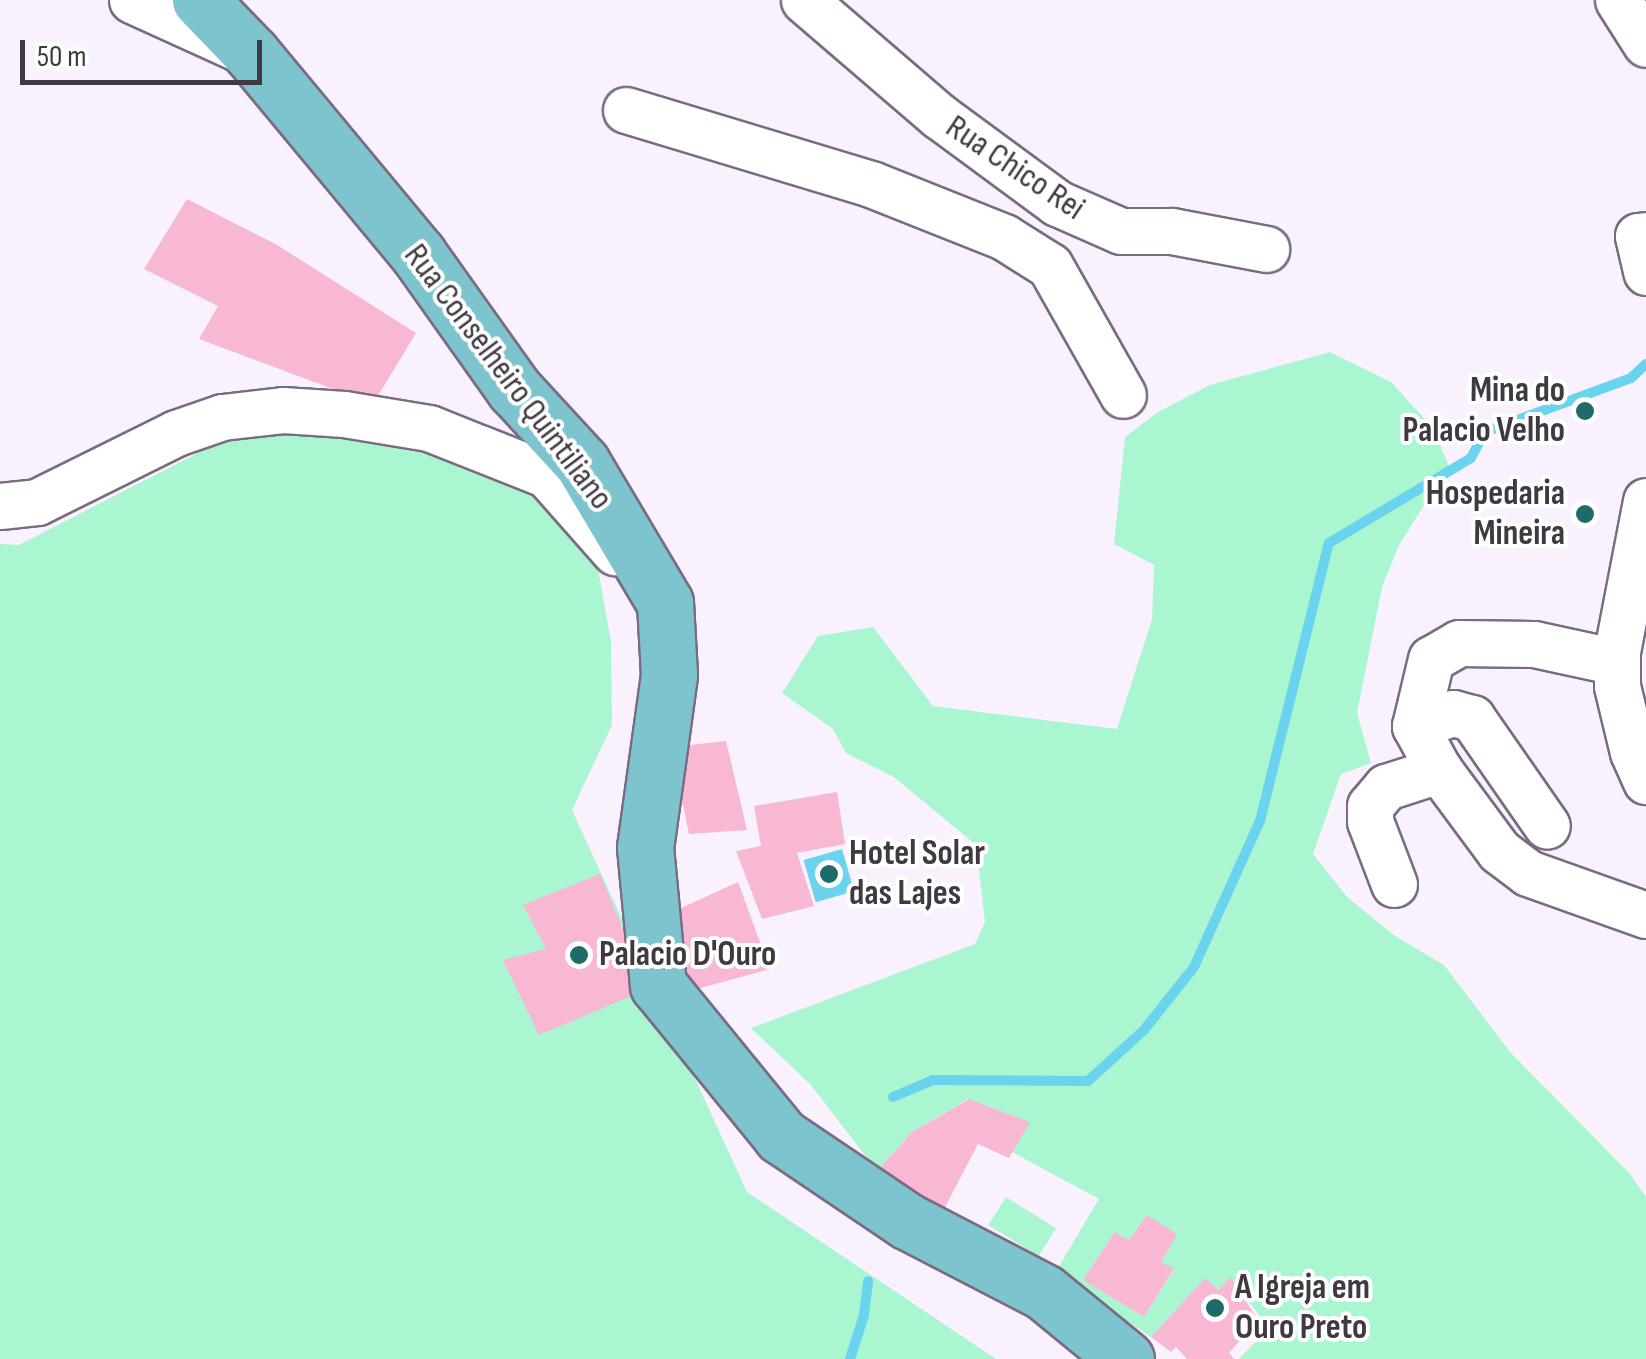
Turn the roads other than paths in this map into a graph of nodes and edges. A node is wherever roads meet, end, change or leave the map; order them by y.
1 (132, 0) edge
2 (200, 0) edge
3 (804, 0) edge
4 (1618, 0) edge
5 (1646, 44) edge
6 (252, 54) junction
7 (626, 110) dead end
8 (1120, 231) junction
9 (1646, 235) edge
10 (1266, 249) dead end
11 (1050, 266) junction
12 (1646, 272) edge
13 (1123, 395) dead end
14 (1646, 501) edge
15 (0, 506) edge
16 (665, 603) junction
17 (1617, 662) junction
18 (1415, 726) junction
19 (1439, 770) junction
20 (1646, 781) edge
21 (1547, 826) dead end
22 (1394, 884) dead end
23 (1646, 915) edge
24 (1126, 1359) edge

1 - 6 street
2 - 6 main road, Rua Conselheiro Quintiliano
3 - 8 street, Rua Chico Rei
4 - 5 street
6 - 16 main road, Rua Conselheiro Quintiliano
7 - 11 street
8 - 10 street, Rua Chico Rei
8 - 11 street
9 - 12 street
11 - 13 street
14 - 17 street
15 - 16 street
16 - 24 main road, Rua Conselheiro Quintiliano
17 - 18 street
17 - 20 street
18 - 19 street
18 - 21 street
19 - 22 street
19 - 23 street

